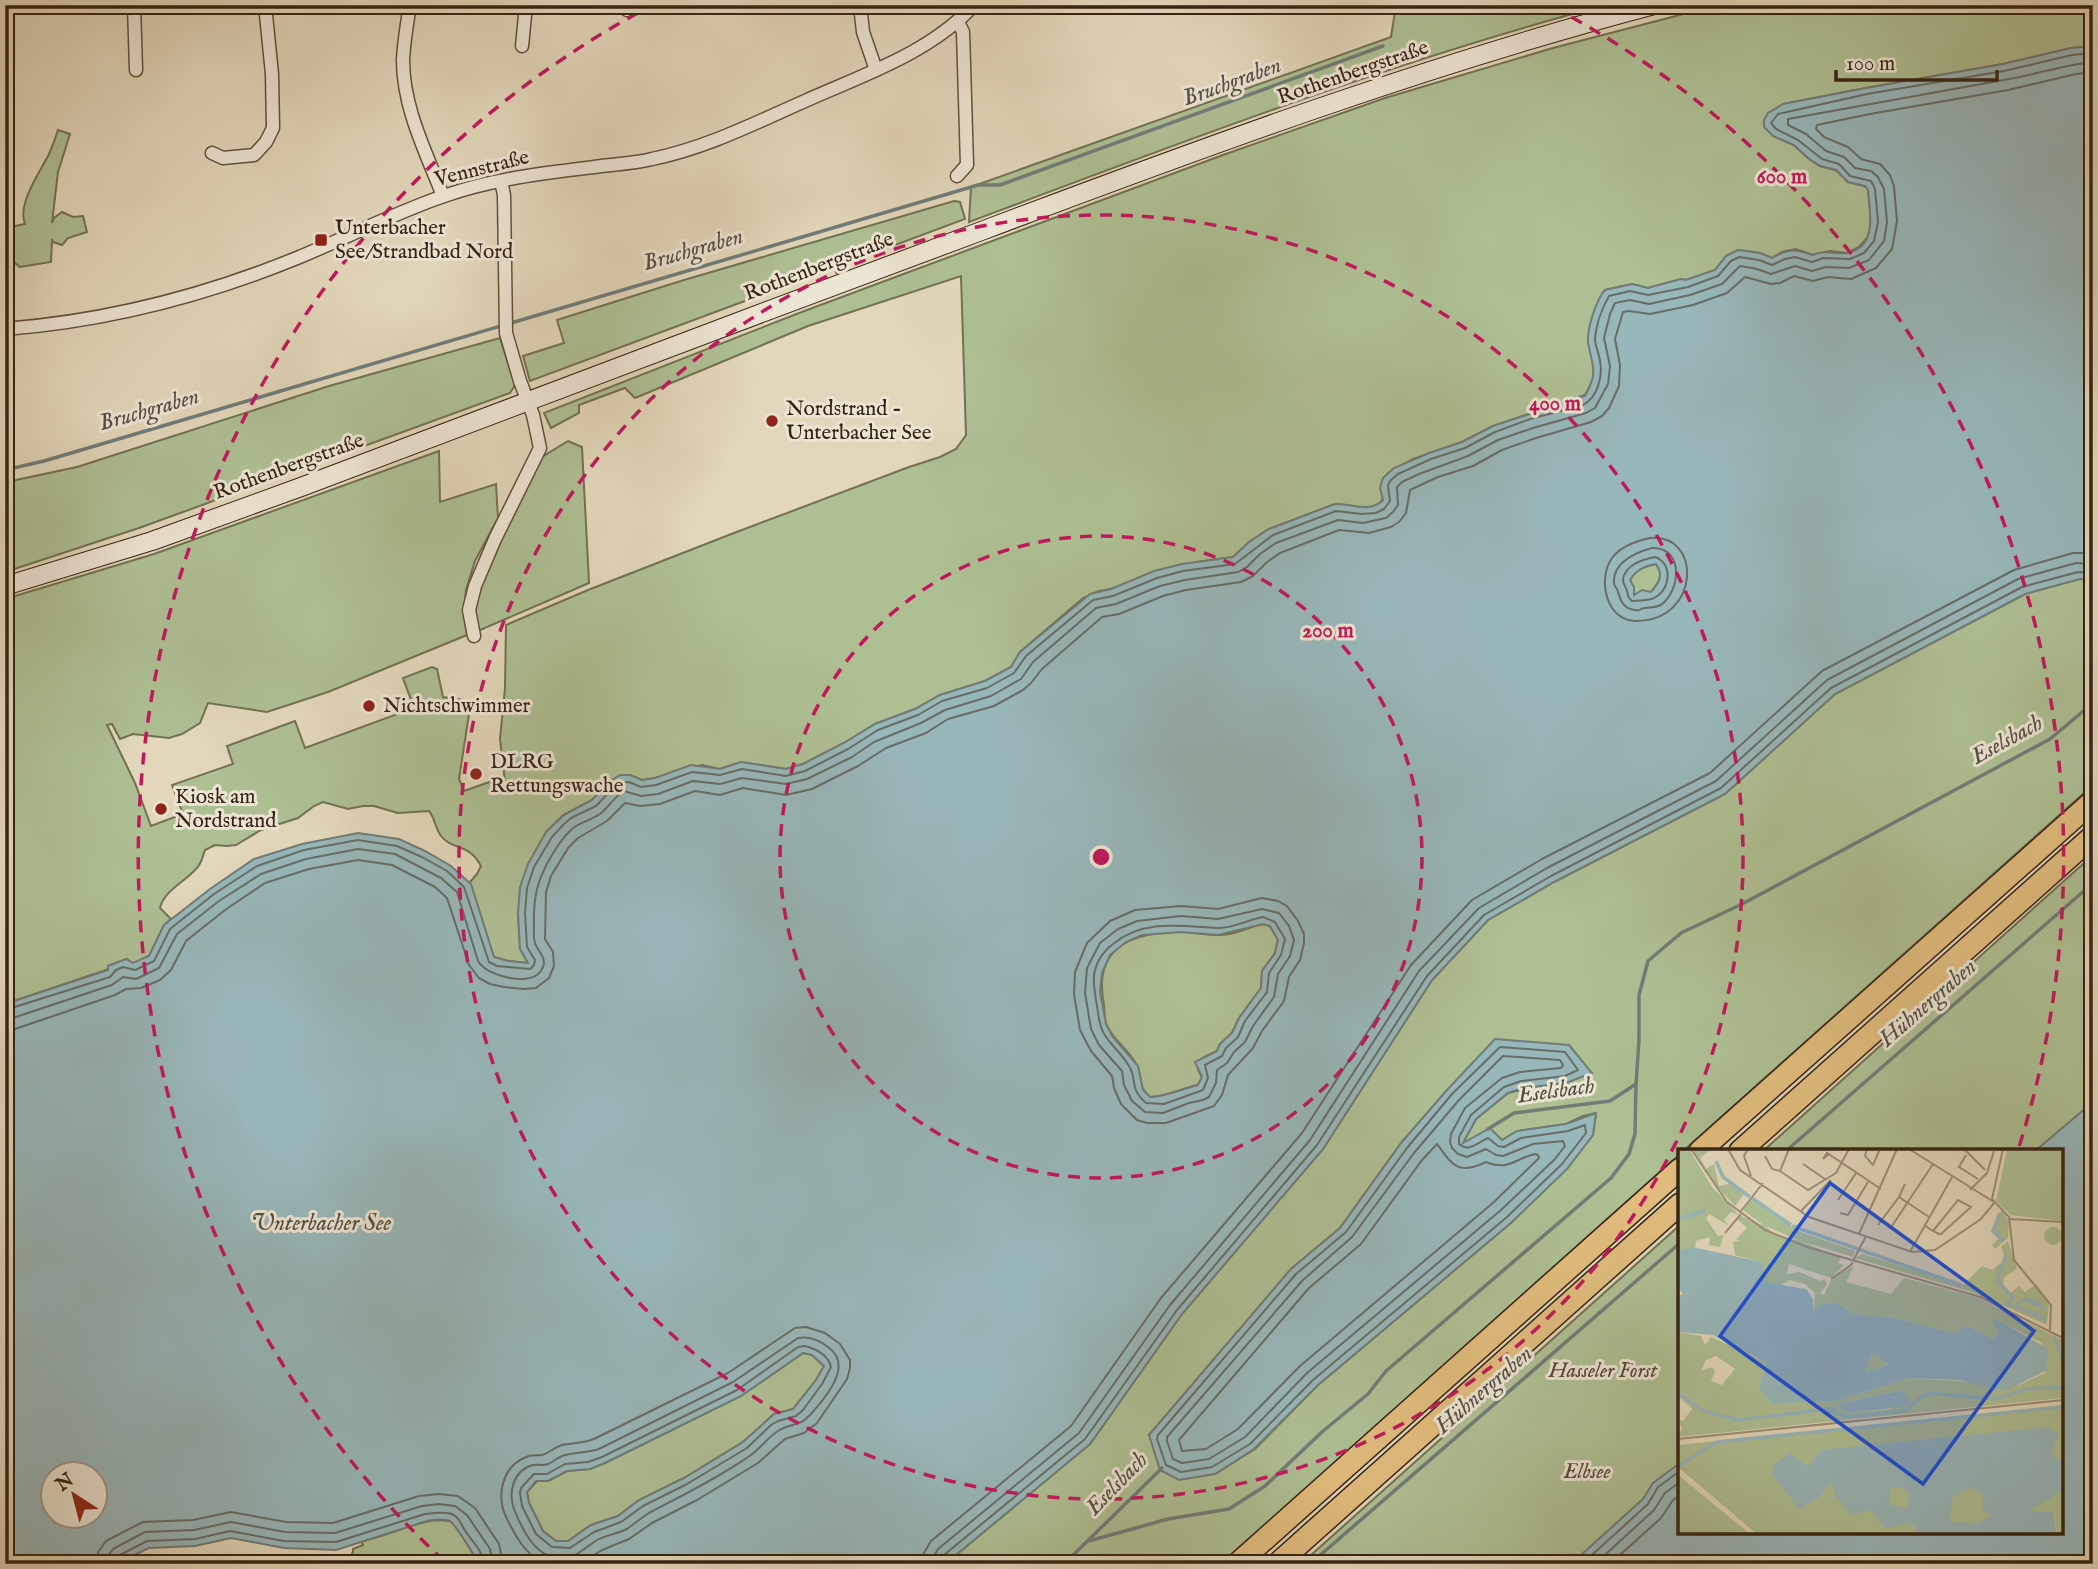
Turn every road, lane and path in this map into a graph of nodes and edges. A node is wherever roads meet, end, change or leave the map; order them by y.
1 (134, 5) edge
2 (265, 5) edge
3 (410, 5) edge
4 (526, 5) edge
5 (860, 5) edge
6 (974, 5) edge
7 (1654, 5) edge
8 (958, 22) junction
9 (522, 46) dead end
10 (876, 69) junction
11 (136, 70) dead end
12 (212, 153) dead end
13 (957, 176) dead end
14 (501, 181) junction
15 (443, 196) junction
16 (5, 329) edge
17 (527, 401) junction
18 (5, 586) edge
19 (474, 635) dead end
20 (2093, 802) edge
21 (2093, 836) edge
22 (1702, 1149) edge
23 (1742, 1149) edge
24 (1678, 1171) edge
25 (1678, 1206) edge
26 (1237, 1564) edge
27 (1277, 1564) edge

1 - 11 street
2 - 12 street
3 - 15 street
4 - 9 street
5 - 10 street
6 - 8 street, Vennstraße
7 - 17 main road, Rothenbergstraße
8 - 10 street, Vennstraße
8 - 13 street
10 - 14 street, Vennstraße
14 - 15 street, Vennstraße
14 - 17 street
15 - 16 street, Vennstraße
17 - 18 main road, Rothenbergstraße
17 - 19 street
20 - 22 highway
21 - 23 highway
24 - 26 highway
25 - 27 highway

